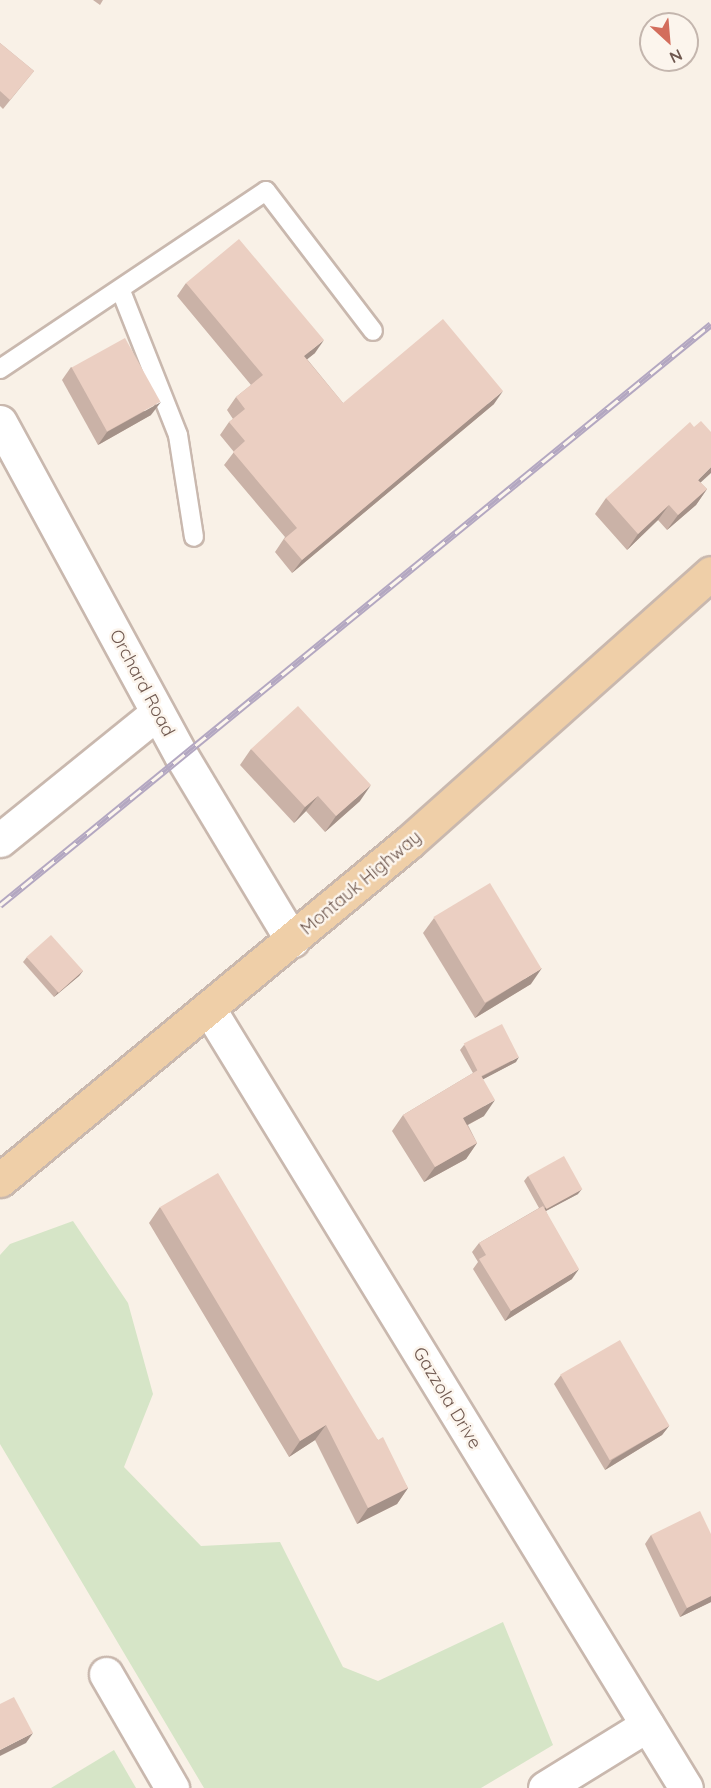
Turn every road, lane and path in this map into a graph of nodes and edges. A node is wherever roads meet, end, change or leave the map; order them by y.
1 (121, 291) junction
2 (373, 331) dead end
3 (0, 369) edge
4 (0, 422) edge
5 (194, 537) dead end
6 (711, 573) edge
7 (158, 712) junction
8 (0, 840) edge
9 (292, 940) junction
10 (209, 1009) junction
11 (0, 1180) edge
12 (106, 1674) dead end
13 (647, 1725) junction
14 (172, 1788) edge
15 (545, 1788) edge
16 (686, 1788) edge

1 - 2 lane
1 - 3 lane
1 - 5 lane
4 - 7 street, Orchard Road
6 - 9 main road, Montauk Highway
7 - 8 street
7 - 9 street, Orchard Road
9 - 10 main road, Montauk Highway
10 - 11 main road, Montauk Highway
10 - 13 street, Gazzola Drive
12 - 14 street
13 - 15 street
13 - 16 street, Gazzola Drive

